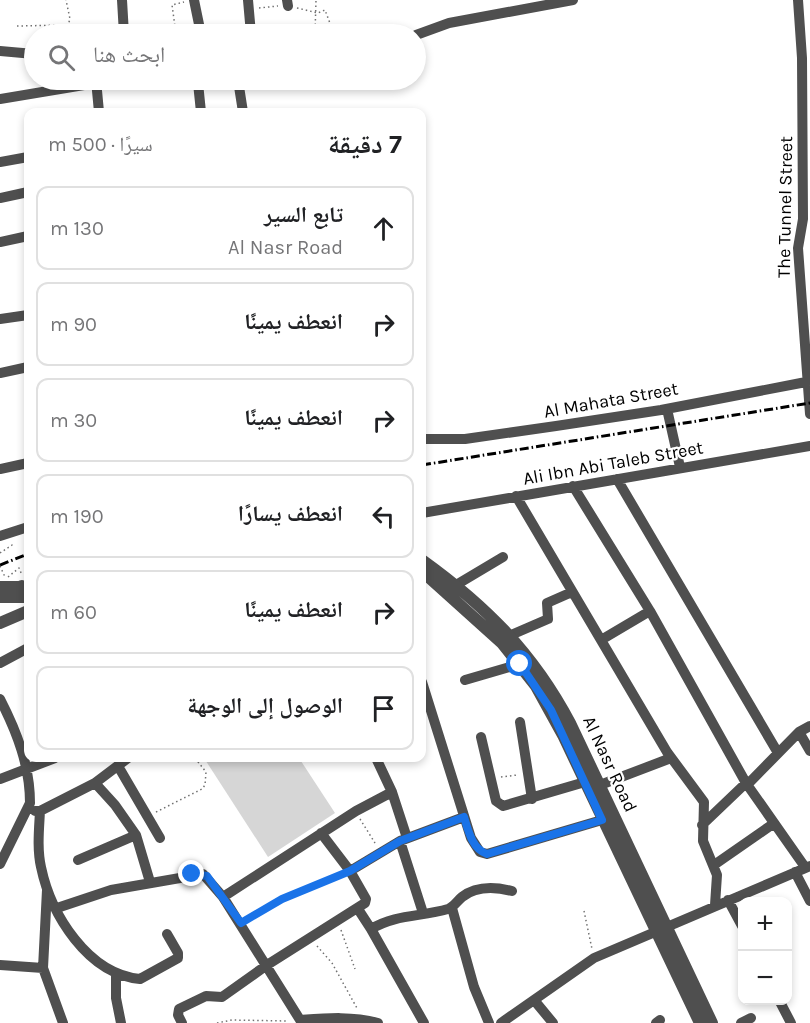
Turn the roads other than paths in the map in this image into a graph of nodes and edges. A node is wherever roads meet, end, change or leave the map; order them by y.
1 (122, 0) edge
2 (194, 0) edge
3 (573, 0) edge
4 (798, 0) edge
5 (248, 4) edge
6 (123, 24) edge
7 (199, 24) edge
8 (251, 24) edge
9 (426, 31) edge
10 (0, 51) edge
11 (24, 53) edge
12 (48, 90) edge
13 (97, 90) edge
14 (203, 90) edge
15 (240, 90) edge
16 (0, 99) edge
17 (99, 108) edge
18 (201, 108) edge
19 (242, 108) edge
20 (24, 158) edge
21 (0, 162) edge
22 (24, 193) edge
23 (0, 198) edge
24 (24, 237) edge
25 (0, 242) edge
26 (24, 316) edge
27 (0, 319) edge
28 (24, 367) edge
29 (0, 373) edge
30 (806, 382) junction
31 (667, 409) junction
32 (810, 414) edge
33 (426, 439) edge
34 (810, 446) edge
35 (24, 464) edge
36 (680, 467) junction
37 (0, 469) edge
38 (617, 478) junction
39 (573, 486) junction
40 (516, 496) junction
41 (426, 512) edge
42 (24, 527) edge
43 (0, 536) edge
44 (503, 557) dead end
45 (426, 563) edge
46 (426, 574) edge
47 (3, 583) edge
48 (24, 585) edge
49 (456, 585) junction
50 (24, 587) edge
51 (572, 592) junction
52 (0, 597) edge
53 (24, 597) edge
54 (650, 611) junction
55 (24, 613) edge
56 (0, 623) edge
57 (511, 635) junction
58 (601, 640) junction
59 (24, 650) edge
60 (0, 663) edge
61 (520, 664) junction
62 (465, 680) dead end
63 (426, 696) edge
64 (0, 699) edge
65 (520, 722) dead end
66 (810, 726) edge
67 (800, 732) junction
68 (481, 737) dead end
69 (810, 751) edge
70 (778, 753) junction
71 (671, 758) junction
72 (24, 759) edge
73 (25, 762) edge
74 (45, 762) edge
75 (123, 762) edge
76 (378, 762) edge
77 (118, 766) junction
78 (27, 769) junction
79 (0, 779) edge
80 (585, 782) junction
81 (95, 783) junction
82 (747, 784) junction
83 (600, 785) junction
84 (392, 792) junction
85 (532, 799) junction
86 (26, 811) junction
87 (40, 811) junction
88 (464, 817) junction
89 (602, 820) junction
90 (773, 824) junction
91 (702, 825) junction
92 (321, 833) junction
93 (136, 835) junction
94 (160, 838) dead end
95 (404, 840) junction
96 (78, 860) dead end
97 (0, 864) edge
98 (714, 865) junction
99 (803, 868) edge
100 (350, 871) junction
101 (150, 882) junction
102 (47, 887) junction
103 (512, 891) dead end
104 (223, 897) junction
105 (728, 900) junction
106 (810, 901) edge
107 (715, 905) junction
108 (57, 908) junction
109 (452, 908) junction
110 (358, 909) junction
111 (423, 913) junction
112 (738, 919) edge
113 (371, 929) junction
114 (661, 929) junction
115 (167, 933) dead end
116 (0, 965) edge
117 (267, 965) junction
118 (43, 968) junction
119 (116, 973) junction
120 (534, 1000) junction
121 (782, 1005) edge
122 (302, 1022) edge
123 (63, 1023) edge
124 (121, 1023) edge
125 (182, 1023) edge
126 (376, 1023) edge
127 (424, 1023) edge
128 (489, 1023) edge
129 (501, 1023) edge
130 (553, 1023) edge
131 (700, 1023) edge
132 (712, 1023) edge
133 (791, 1023) edge

1 - 6 street
2 - 7 street
3 - 9 street
4 - 30 street, The Tunnel Street
5 - 8 street
10 - 11 street
12 - 16 street
13 - 17 street
14 - 18 street
15 - 19 street
20 - 21 street
22 - 23 street
24 - 25 street
26 - 27 street
28 - 29 street
30 - 31 street, Al Mahata Street
30 - 32 street, The Tunnel Street
31 - 33 street, Al Mahata Street
31 - 36 street
34 - 36 street, Ali Ibn Abi Taleb Street
35 - 37 street
36 - 38 street, Ali Ibn Abi Taleb Street
38 - 39 street, Ali Ibn Abi Taleb Street
38 - 70 street
39 - 40 street, Ali Ibn Abi Taleb Street
39 - 54 street
40 - 41 street, Ali Ibn Abi Taleb Street
40 - 51 street
42 - 43 street
44 - 49 street
45 - 49 street, Al Nasr Road
46 - 61 street, Al Nasr Road
47 - 48 street, bridge
49 - 57 street, Al Nasr Road
50 - 52 street
51 - 57 street
51 - 58 street
52 - 53 street
54 - 58 street
54 - 82 street
55 - 56 street
57 - 83 street, Al Nasr Road
58 - 71 street
59 - 60 street
61 - 62 street
61 - 80 street, Al Nasr Road
63 - 88 street
64 - 72 street
65 - 85 street
66 - 67 street
67 - 69 street
67 - 70 street
68 - 85 street
70 - 82 street
71 - 83 street
71 - 91 street
73 - 78 street
74 - 78 street
75 - 77 street
76 - 84 street
77 - 81 street
77 - 94 street
78 - 79 street
78 - 86 street
80 - 85 street
80 - 89 street, Al Nasr Road
81 - 87 street
81 - 93 street
82 - 90 street
82 - 91 street
83 - 114 street, Al Nasr Road
84 - 92 street
84 - 95 street
86 - 87 street
86 - 97 street
87 - 102 street
88 - 89 street
88 - 95 street
89 - 114 street, Al Nasr Road
90 - 98 street
90 - 99 street
91 - 98 street
92 - 100 street
92 - 104 street
93 - 96 street
93 - 101 street
95 - 100 street
95 - 111 street
98 - 107 street
99 - 105 street
99 - 106 street
100 - 110 street
101 - 104 street
101 - 108 street
102 - 108 street
102 - 118 street
103 - 109 street
104 - 117 street
105 - 107 street
105 - 112 street
107 - 114 street
108 - 119 street
109 - 111 street
109 - 128 street
110 - 113 street
110 - 117 street
111 - 113 street
113 - 127 street
114 - 120 street
114 - 131 street, Al Nasr Road
114 - 132 street, Al Nasr Road
115 - 119 street
116 - 118 street
117 - 122 street
117 - 125 street
118 - 123 street
119 - 124 street
120 - 129 street
120 - 130 street
121 - 133 street
122 - 126 street

